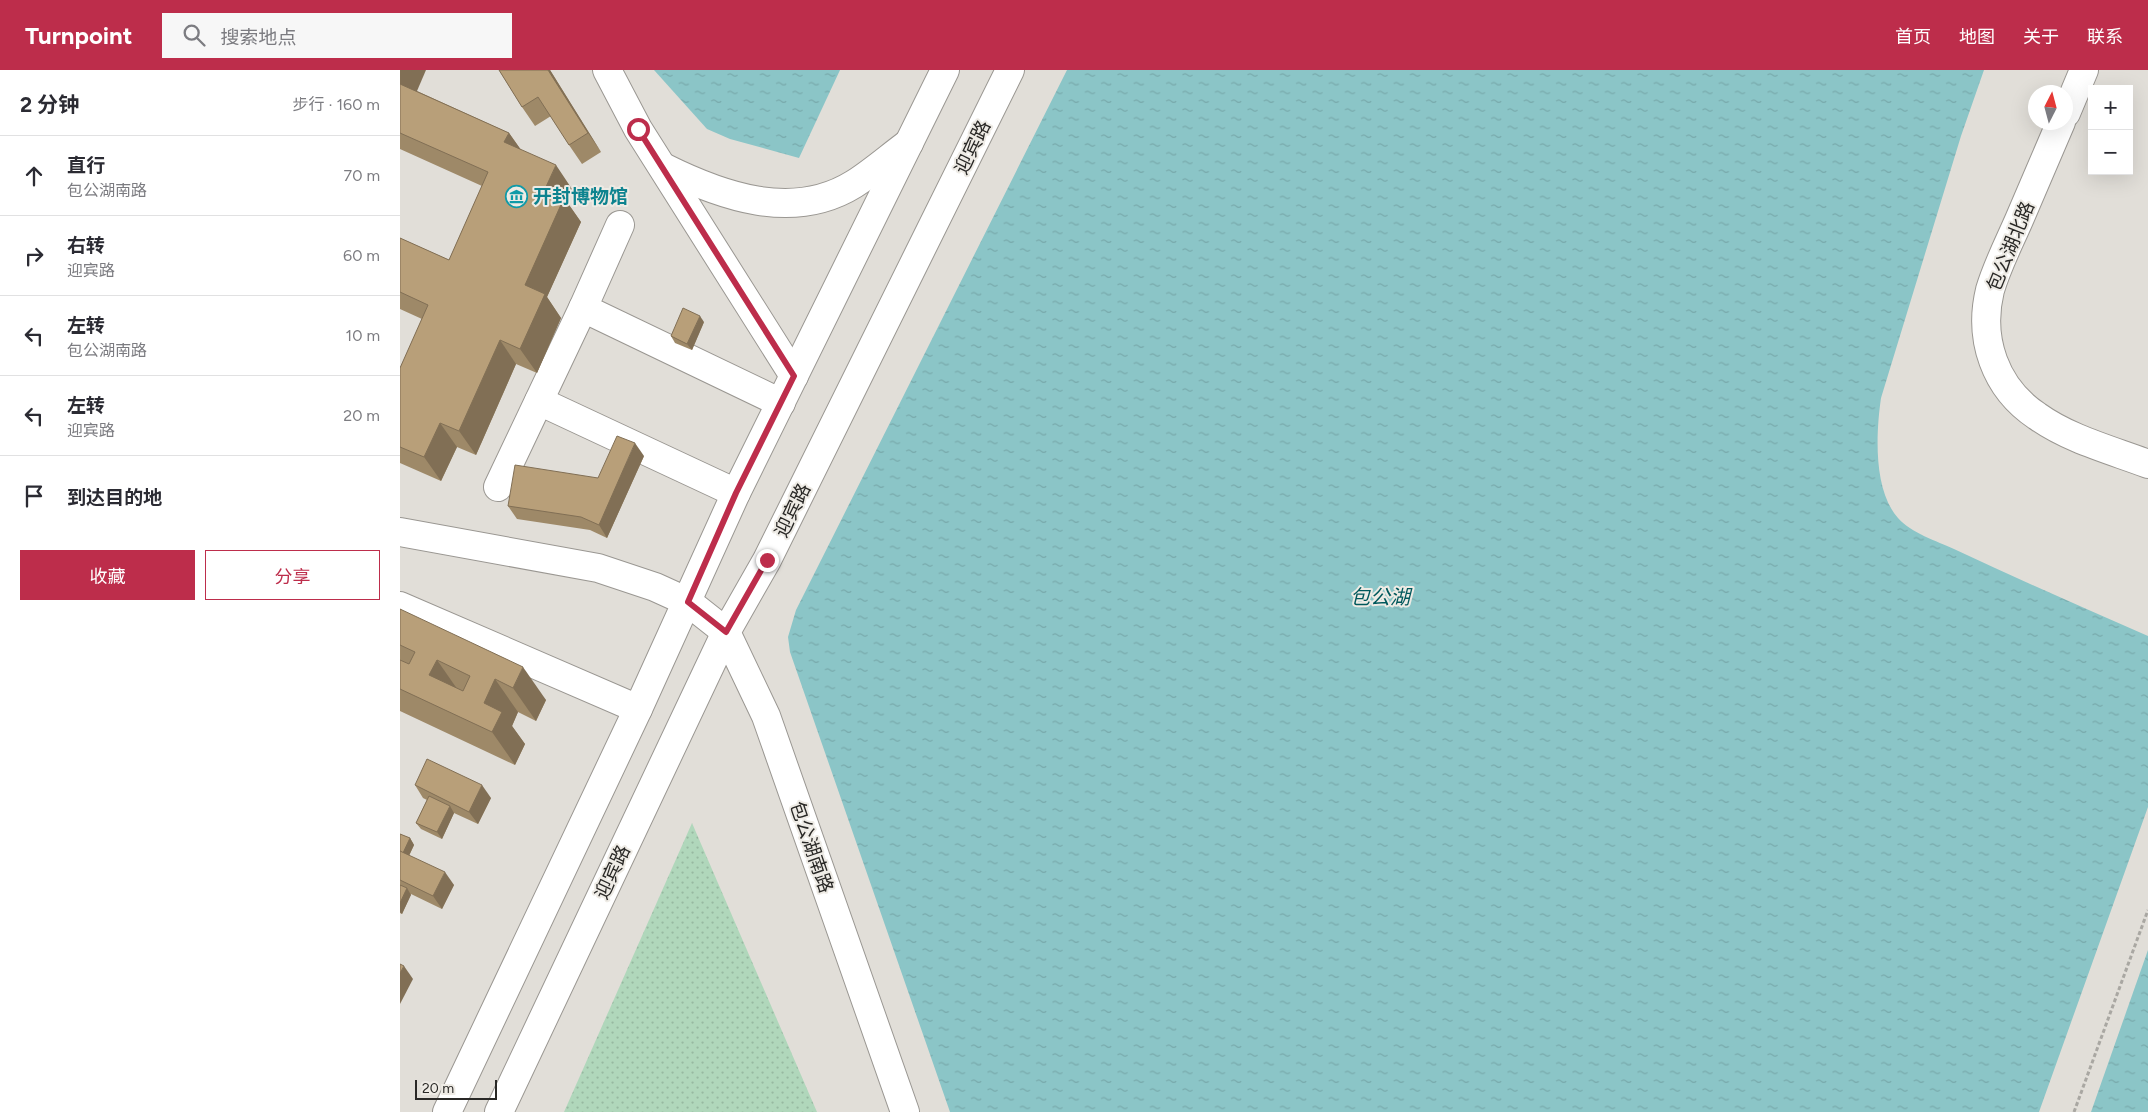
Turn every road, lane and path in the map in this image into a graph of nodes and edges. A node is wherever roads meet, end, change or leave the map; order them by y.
1 (606, 70) edge
2 (945, 70) edge
3 (1010, 70) edge
4 (2084, 70) edge
5 (2073, 96) edge
6 (2058, 130) edge
7 (909, 143) junction
8 (663, 167) junction
9 (620, 225) dead end
10 (584, 308) junction
11 (794, 376) junction
12 (539, 401) junction
13 (781, 403) junction
14 (2148, 464) edge
15 (498, 487) dead end
16 (736, 493) junction
17 (400, 532) edge
18 (688, 602) junction
19 (400, 606) edge
20 (726, 632) junction
21 (638, 708) junction
22 (2148, 910) edge
23 (447, 1112) edge
24 (498, 1112) edge
25 (905, 1112) edge
26 (2074, 1112) edge

1 - 8 main road
2 - 7 main road
3 - 20 main road, 迎宾路
4 - 5 main road
6 - 14 main road, 包公湖北路
7 - 8 main road
7 - 11 main road
8 - 11 main road
9 - 10 main road
10 - 12 main road
10 - 13 main road
11 - 13 main road
12 - 15 main road
12 - 16 main road
13 - 16 main road
16 - 18 main road
17 - 18 main road, 包公湖南路
18 - 20 main road, 包公湖南路
18 - 21 main road
19 - 21 main road
20 - 24 main road, 迎宾路
20 - 25 main road, 包公湖南路
21 - 23 main road
22 - 26 path

